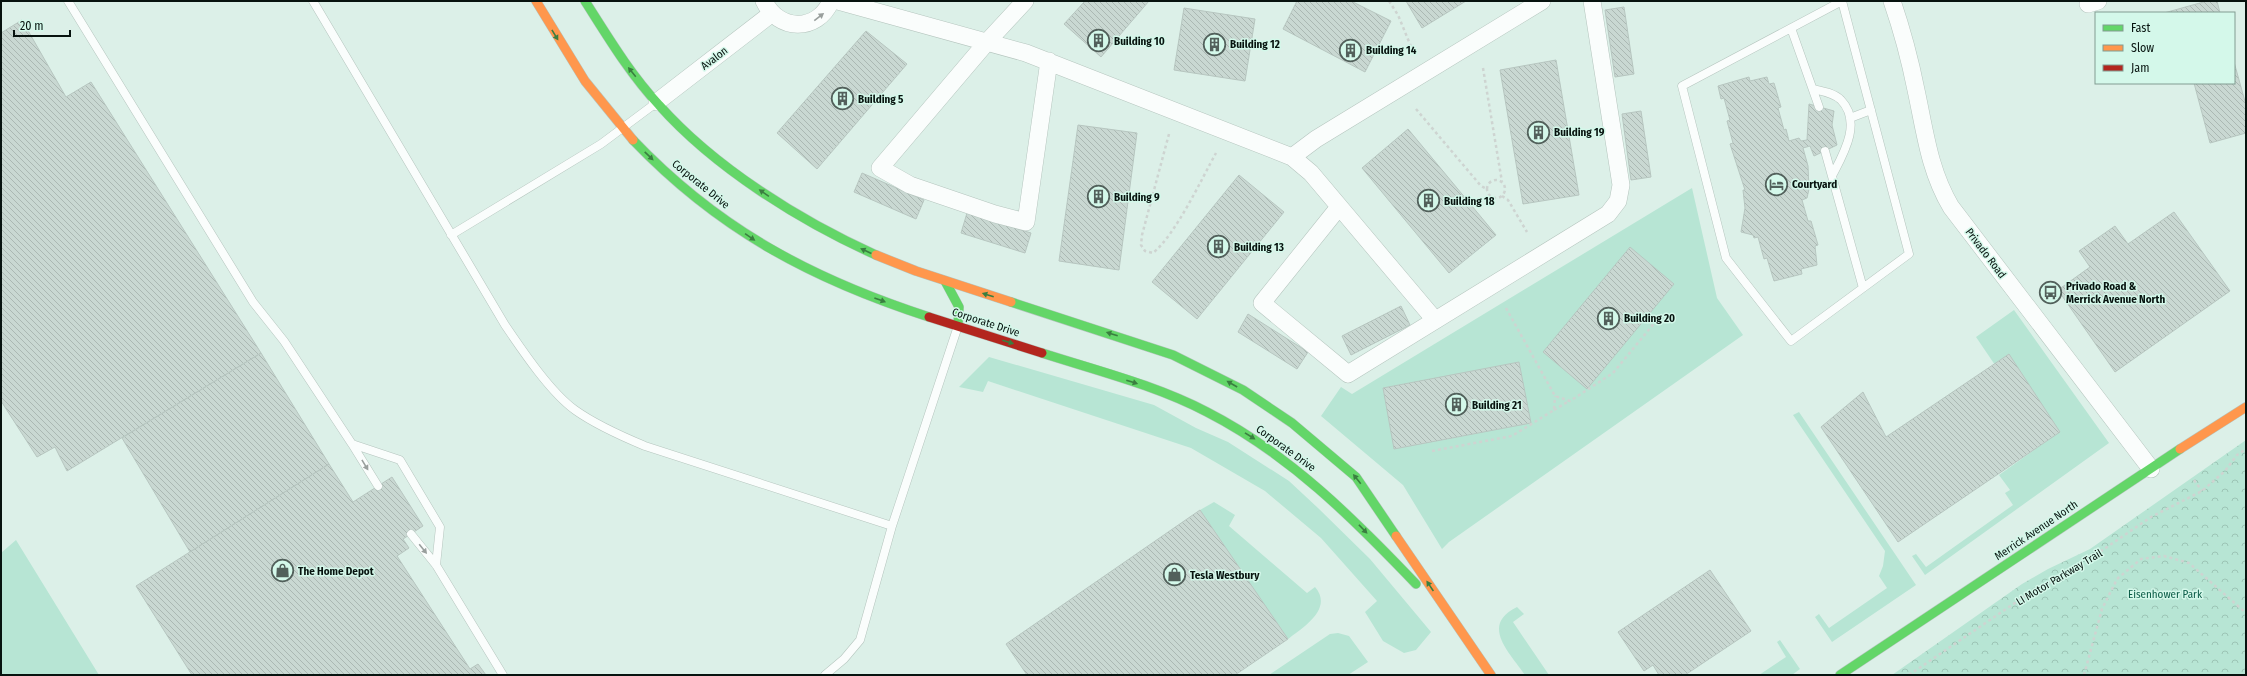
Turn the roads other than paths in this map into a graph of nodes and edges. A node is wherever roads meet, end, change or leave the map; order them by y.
1 (68, 1) edge
2 (313, 1) edge
3 (536, 1) edge
4 (585, 1) edge
5 (831, 1) edge
6 (838, 1) edge
7 (1025, 1) edge
8 (1542, 1) edge
9 (1592, 1) edge
10 (1842, 1) edge
11 (1892, 1) edge
12 (768, 7) edge
13 (1791, 28) junction
14 (987, 42) junction
15 (1049, 61) junction
16 (1813, 89) junction
17 (657, 102) junction
18 (1819, 106) dead end
19 (1871, 110) junction
20 (1850, 118) junction
21 (622, 128) junction
22 (1825, 151) dead end
23 (1292, 157) junction
24 (1833, 174) junction
25 (1339, 207) junction
26 (451, 235) junction
27 (945, 281) junction
28 (1863, 288) junction
29 (1435, 320) junction
30 (958, 325) junction
31 (2246, 407) edge
32 (352, 444) junction
33 (2151, 469) junction
34 (378, 486) dead end
35 (892, 526) junction
36 (411, 534) dead end
37 (436, 565) junction
38 (1460, 630) junction
39 (503, 675) edge
40 (825, 675) edge
41 (1491, 675) edge
42 (1840, 675) edge

1 - 32 lane
2 - 26 lane
3 -> 21 main road, Corporate Drive
17 -> 4 main road, Corporate Drive
12 -> 5 street
6 - 14 street
7 - 14 street
8 - 23 street
9 - 29 street
10 - 13 lane
10 - 19 lane
11 - 33 street, Privado Road
12 - 17 street, Avalon
13 - 16 lane
13 - 28 lane
14 - 15 street
14 - 15 street
15 - 23 street
16 - 18 lane
16 - 20 lane
17 - 21 lane
27 -> 17 main road, Corporate Drive
19 - 20 lane
19 - 28 lane
20 - 24 lane
21 - 26 lane
21 -> 30 main road, Corporate Drive
22 - 24 lane
23 - 25 street
24 - 28 lane
25 - 29 street
25 - 29 street
26 - 35 lane
27 - 30 main road
38 -> 27 main road, Corporate Drive
30 - 35 lane
30 -> 38 main road, Corporate Drive
31 - 33 main road, Merrick Avenue North
32 -> 34 lane
32 - 37 lane
33 - 42 main road, Merrick Avenue North
35 - 40 lane
36 -> 37 lane
37 - 39 lane
38 - 41 main road, Corporate Drive

